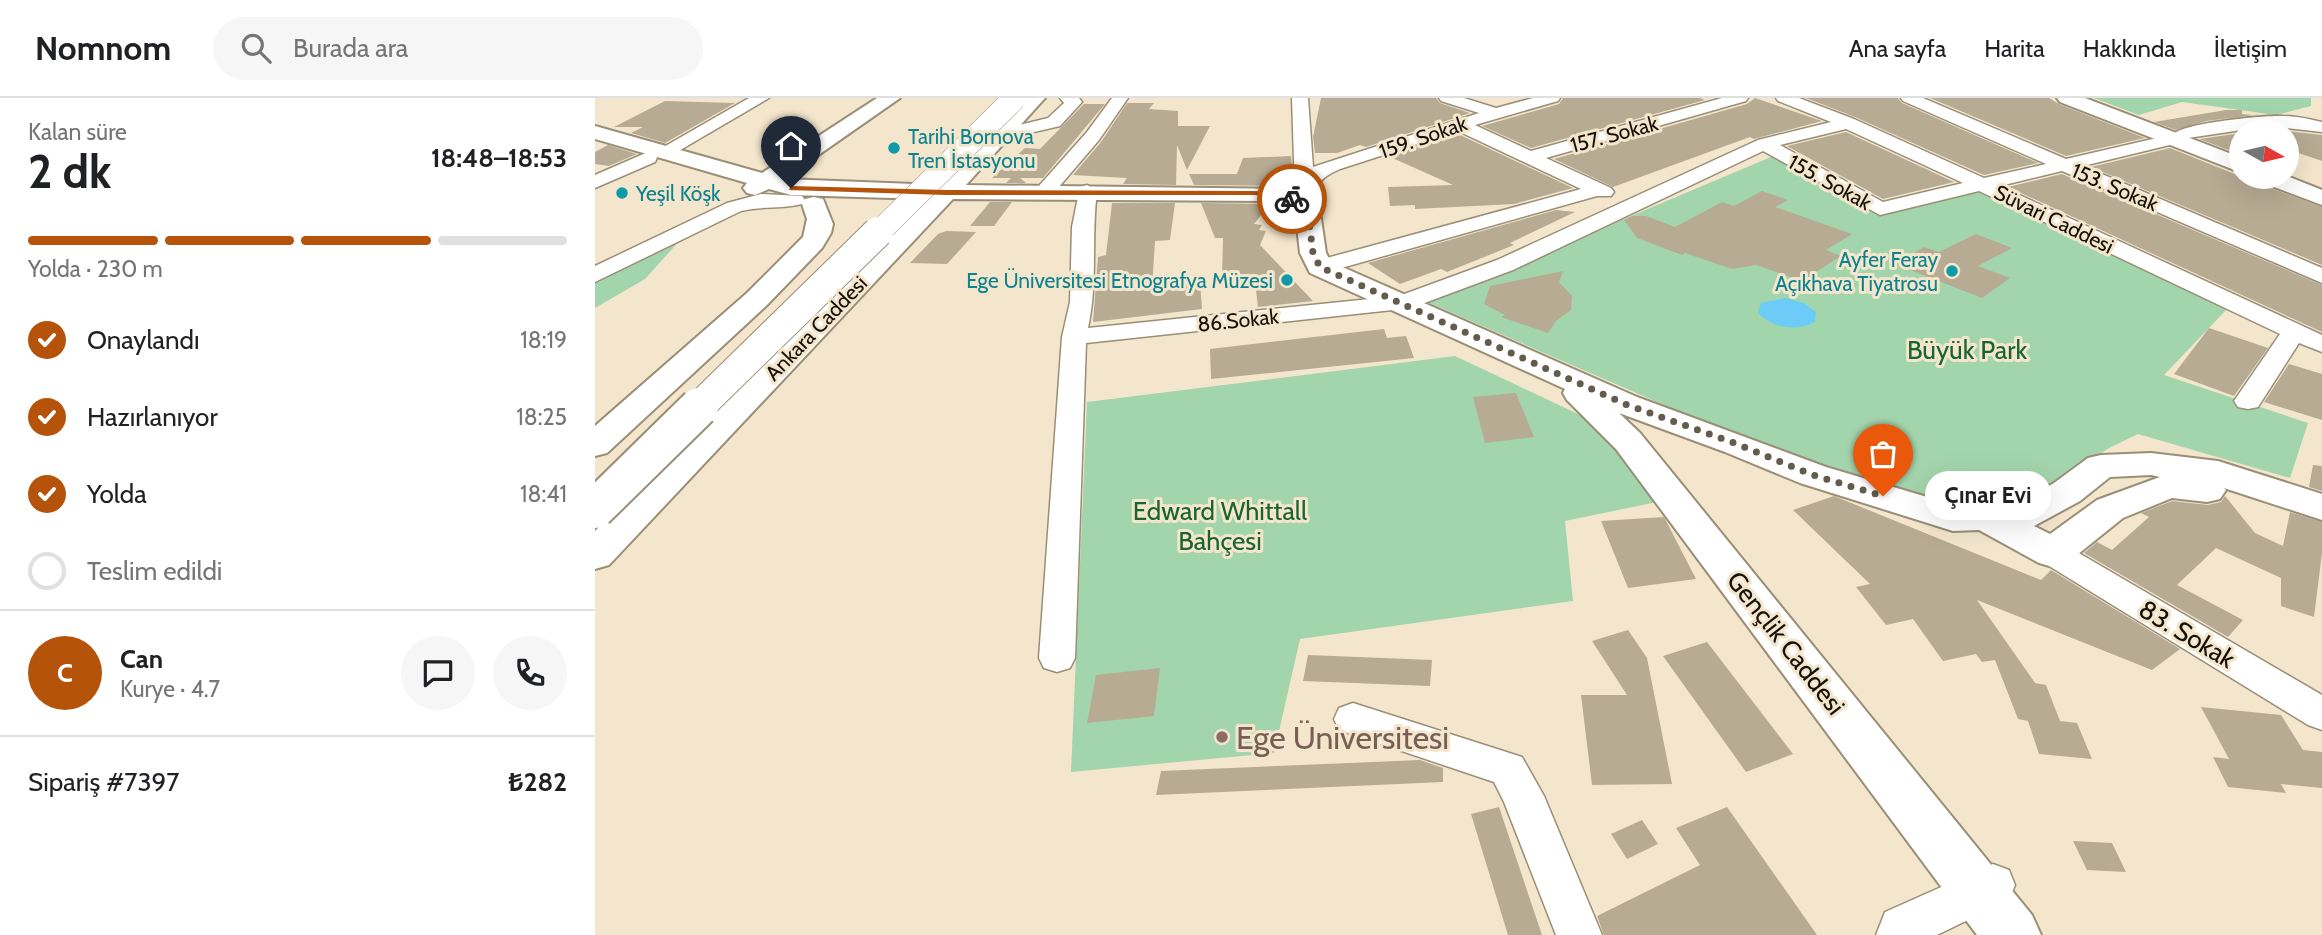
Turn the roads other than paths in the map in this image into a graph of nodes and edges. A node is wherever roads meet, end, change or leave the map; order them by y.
1 (761, 98) edge
2 (890, 98) edge
3 (995, 98) edge
4 (1015, 98) edge
5 (1035, 98) edge
6 (1068, 98) edge
7 (1119, 98) edge
8 (1300, 98) edge
9 (1447, 98) edge
10 (1552, 98) edge
11 (1740, 98) edge
12 (1784, 98) edge
13 (1909, 98) edge
14 (2067, 98) edge
15 (2091, 98) edge
16 (1496, 113) junction
17 (1848, 123) junction
18 (1460, 124) junction
19 (2322, 127) edge
20 (595, 132) edge
21 (1000, 135) junction
22 (1027, 135) dead end
23 (1093, 136) junction
24 (2178, 136) junction
25 (595, 143) edge
26 (1764, 144) junction
27 (2229, 154) edge
28 (656, 155) junction
29 (1527, 158) junction
30 (2229, 160) edge
31 (789, 163) junction
32 (2063, 164) junction
33 (727, 169) junction
34 (2299, 181) edge
35 (595, 182) edge
36 (1980, 184) junction
37 (760, 185) junction
38 (2299, 189) edge
39 (1598, 190) junction
40 (2322, 190) edge
41 (1045, 191) junction
42 (1087, 191) junction
43 (946, 192) junction
44 (1306, 198) junction
45 (2322, 198) edge
46 (805, 202) junction
47 (1634, 204) junction
48 (910, 229) junction
49 (813, 242) junction
50 (1320, 267) junction
51 (595, 268) edge
52 (595, 275) edge
53 (2322, 276) edge
54 (852, 292) junction
55 (757, 299) junction
56 (1403, 303) junction
57 (2294, 331) junction
58 (1074, 337) junction
59 (2322, 344) edge
60 (2248, 401) dead end
61 (1650, 427) junction
62 (595, 445) edge
63 (595, 475) edge
64 (2311, 503) edge
65 (595, 509) edge
66 (1986, 517) junction
67 (2053, 553) junction
68 (595, 555) edge
69 (1057, 658) dead end
70 (2322, 714) edge
71 (1353, 719) dead end
72 (1990, 886) junction
73 (1579, 935) edge
74 (1899, 935) edge
75 (2012, 935) edge
76 (2040, 935) edge

1 - 28 street
2 - 31 main road
3 - 63 main road, Ankara Caddesi
4 - 65 main road, Ankara Caddesi, bridge
5 - 21 main road, Ankara Caddesi
6 - 21 street
7 - 23 street
8 - 44 street
9 - 16 street
10 - 16 street, 159. Sokak
11 - 29 street, 157. Sokak
12 - 17 street, Süvari Caddesi
13 - 32 street, 153. Sokak
14 - 24 main road
15 - 24 main road
16 - 18 street, 159. Sokak
17 - 26 street, 86.Sokak
17 - 36 street, Süvari Caddesi
18 - 29 street
18 - 44 street, 159. Sokak
19 - 24 street, 155. Sokak
20 - 28 main road
21 - 43 main road, Ankara Caddesi
22 - 23 street
23 - 41 street
24 - 27 main road
24 - 30 main road
24 - 32 street, 155. Sokak
25 - 28 main road
26 - 36 street, 155. Sokak
26 - 47 street, 86.Sokak
28 - 33 main road
28 - 35 street
28 - 37 main road
29 - 39 street
31 - 33 main road
31 - 37 main road
32 - 36 street, 155. Sokak
32 - 53 street, 153. Sokak
33 - 37 main road
34 - 40 main road
36 - 57 street, Süvari Caddesi
37 - 43 main road
37 - 46 main road
37 - 51 street
38 - 45 main road
39 - 47 street
39 - 50 street
41 - 42 main road
41 - 43 main road
42 - 44 main road
42 - 58 street
43 - 46 main road
43 - 48 main road, Ankara Caddesi
44 - 50 main road
46 - 49 main road
46 - 52 street
47 - 56 street, 86.Sokak
48 - 49 main road
48 - 54 main road, Ankara Caddesi
49 - 55 main road
50 - 56 main road, Gençlik Caddesi
54 - 55 main road
54 - 68 main road, Ankara Caddesi
55 - 62 main road
56 - 58 street, 86.Sokak
56 - 61 main road, Gençlik Caddesi
57 - 59 street, Süvari Caddesi
57 - 60 street
58 - 69 street
61 - 66 main road
61 - 72 main road, Gençlik Caddesi
64 - 66 main road
64 - 67 main road
66 - 67 main road
67 - 70 street, 83. Sokak
71 - 73 street
72 - 74 street
72 - 75 main road, Gençlik Caddesi
72 - 76 main road, Gençlik Caddesi

